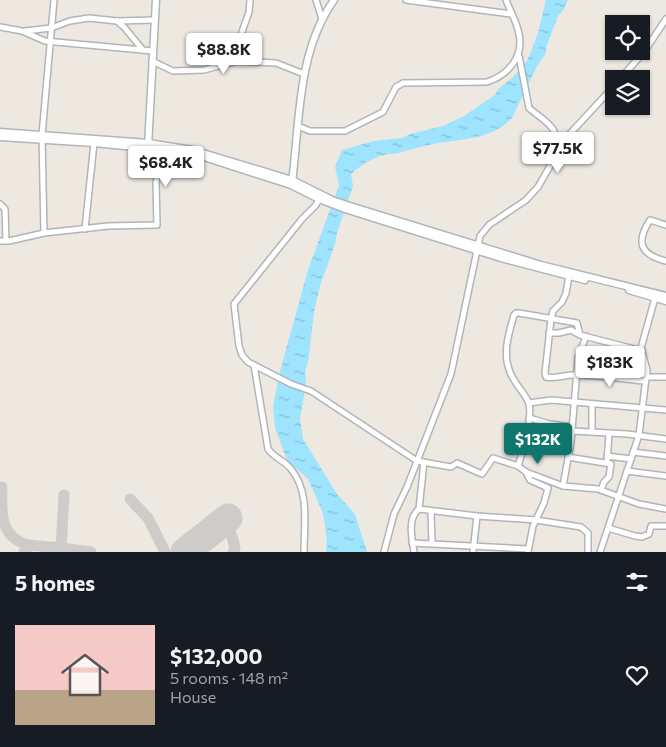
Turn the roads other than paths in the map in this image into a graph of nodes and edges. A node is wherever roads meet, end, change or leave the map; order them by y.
1 (54, 0) edge
2 (156, 0) edge
3 (250, 0) edge
4 (316, 0) edge
5 (334, 0) edge
6 (406, 0) edge
7 (506, 0) edge
8 (511, 14) junction
9 (322, 19) junction
10 (666, 19) edge
11 (154, 20) junction
12 (117, 21) junction
13 (0, 26) edge
14 (51, 28) junction
15 (22, 31) junction
16 (51, 42) junction
17 (143, 50) junction
18 (153, 51) junction
19 (519, 55) junction
20 (152, 61) junction
21 (232, 63) junction
22 (628, 70) edge
23 (304, 74) junction
24 (605, 96) edge
25 (298, 126) junction
26 (0, 132) edge
27 (0, 137) edge
28 (42, 137) junction
29 (94, 143) junction
30 (148, 145) junction
31 (162, 149) junction
32 (550, 169) junction
33 (292, 182) junction
34 (319, 199) junction
35 (331, 202) junction
36 (0, 204) edge
37 (666, 225) edge
38 (85, 228) junction
39 (44, 233) junction
40 (0, 241) edge
41 (6, 241) junction
42 (478, 247) junction
43 (666, 260) edge
44 (569, 276) junction
45 (666, 296) edge
46 (655, 298) junction
47 (666, 301) edge
48 (551, 319) junction
49 (549, 333) junction
50 (583, 336) junction
51 (642, 351) junction
52 (254, 365) junction
53 (576, 375) junction
54 (666, 377) edge
55 (646, 379) junction
56 (529, 402) junction
57 (574, 403) junction
58 (592, 404) junction
59 (642, 408) junction
60 (666, 410) edge
61 (529, 418) junction
62 (572, 429) junction
63 (592, 432) junction
64 (609, 433) junction
65 (638, 435) junction
66 (526, 437) junction
67 (666, 439) edge
68 (570, 448) junction
69 (633, 452) junction
70 (607, 456) junction
71 (666, 456) edge
72 (568, 457) junction
73 (631, 459) junction
74 (417, 461) junction
75 (424, 462) junction
76 (607, 463) junction
77 (518, 466) junction
78 (627, 471) junction
79 (526, 472) junction
80 (666, 476) edge
81 (563, 486) junction
82 (601, 490) junction
83 (618, 498) junction
84 (419, 509) junction
85 (666, 509) edge
86 (431, 510) junction
87 (477, 516) junction
88 (536, 520) junction
89 (666, 526) edge
90 (608, 528) junction
91 (412, 543) junction
92 (432, 543) junction
93 (474, 549) edge
94 (528, 551) edge
95 (304, 552) edge
96 (384, 552) edge
97 (414, 552) edge
98 (535, 552) edge
99 (588, 552) edge
100 (600, 552) edge

1 - 14 street
2 - 11 street
3 - 21 street
4 - 9 street
5 - 9 street
6 - 8 street
7 - 8 street
8 - 19 street
9 - 23 street
10 - 22 street
11 - 12 street
11 - 18 street
12 - 14 street
12 - 17 street
13 - 15 street
14 - 15 street
14 - 16 street
15 - 16 street
16 - 17 street
16 - 28 street
17 - 18 street
18 - 20 street
19 - 25 street
19 - 32 street
20 - 21 street
20 - 30 street
21 - 23 street
23 - 25 street
24 - 32 street
25 - 33 street
26 - 28 street
27 - 28 street
28 - 29 street
28 - 30 street
28 - 39 street
29 - 30 street
29 - 38 street
30 - 31 street
30 - 33 street
31 - 33 street
31 - 38 street
32 - 42 street
33 - 34 street
33 - 35 street
34 - 35 street
34 - 52 street
35 - 42 street
36 - 41 street
37 - 43 street
38 - 39 street
39 - 41 street
40 - 41 street
42 - 44 street
42 - 45 street
42 - 74 street
44 - 46 street
44 - 48 street
46 - 47 street
46 - 51 street
48 - 49 street
48 - 50 street
48 - 56 street
49 - 50 street
49 - 53 street
50 - 51 street
50 - 53 street
51 - 55 street
52 - 74 street
52 - 95 street
53 - 55 street
53 - 57 street
54 - 55 street
55 - 59 street
56 - 57 street
56 - 61 street
57 - 58 street
57 - 62 street
58 - 59 street
58 - 63 street
59 - 60 street
59 - 65 street
61 - 62 street
61 - 66 street
62 - 63 street
62 - 68 street
63 - 64 street
64 - 65 street
64 - 70 street
65 - 67 street
65 - 69 street
66 - 68 street
66 - 77 street
68 - 72 street
69 - 71 street
69 - 73 street
70 - 73 street
70 - 76 street
72 - 76 street
72 - 81 street
73 - 78 street
74 - 75 street
74 - 96 street
75 - 77 street
75 - 84 street
76 - 82 street
77 - 79 street
78 - 80 street
78 - 83 street
79 - 81 street
79 - 88 street
81 - 82 street
82 - 83 street
83 - 85 street
83 - 90 street
84 - 86 street
84 - 91 street
86 - 87 street
86 - 92 street
87 - 88 street
87 - 93 street
88 - 94 street
88 - 99 street
89 - 90 street
90 - 100 street
91 - 92 street
91 - 97 street
92 - 93 street
93 - 94 street
94 - 98 street

